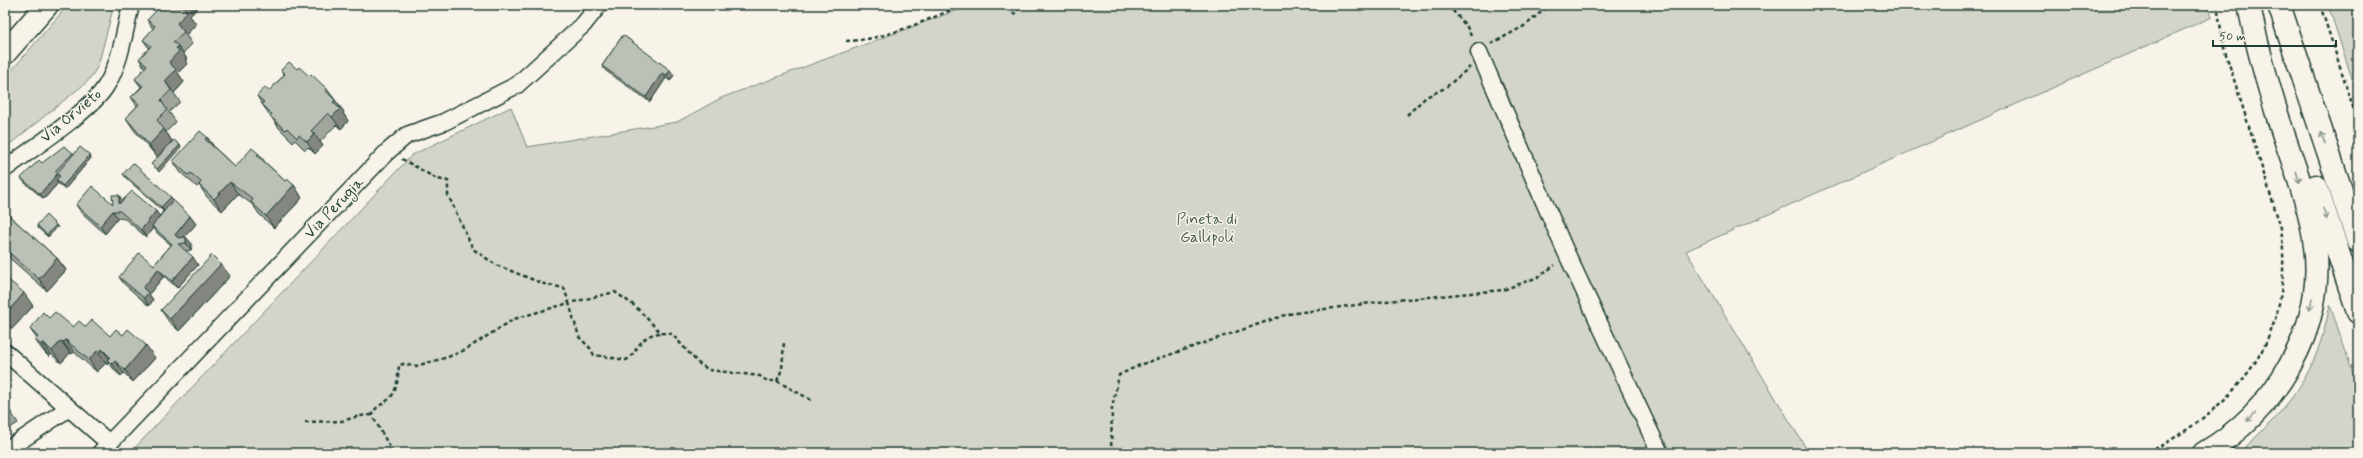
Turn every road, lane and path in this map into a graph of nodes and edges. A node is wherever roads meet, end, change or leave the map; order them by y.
1 (47, 5) edge
2 (131, 5) edge
3 (599, 5) edge
4 (964, 5) edge
5 (1001, 5) edge
6 (1022, 5) edge
7 (1448, 5) edge
8 (1549, 5) edge
9 (2217, 5) edge
10 (2249, 5) edge
11 (2255, 5) edge
12 (2279, 5) edge
13 (2320, 5) edge
14 (846, 42) dead end
15 (5, 53) edge
16 (1480, 55) junction
17 (1407, 115) dead end
18 (2358, 122) edge
19 (387, 152) junction
20 (5, 169) edge
21 (2358, 241) edge
22 (1565, 250) junction
23 (569, 303) junction
24 (2358, 312) edge
25 (661, 333) junction
26 (784, 342) dead end
27 (5, 352) edge
28 (777, 381) junction
29 (813, 401) dead end
30 (69, 408) junction
31 (372, 415) junction
32 (305, 422) dead end
33 (104, 448) edge
34 (5, 451) edge
35 (392, 453) edge
36 (1111, 453) edge
37 (1660, 453) edge
38 (2148, 453) edge
39 (2204, 453) edge

1 - 15 main road
2 - 20 street, Via Orvieto
3 - 19 street, Via Perugia
4 - 14 path
5 - 6 path
7 - 16 path
8 - 16 path
9 - 38 path
10 -> 39 main road
11 -> 24 main road
21 -> 12 main road
13 - 18 path
16 - 17 path
16 - 22 street
19 - 23 path
19 - 33 street, Via Perugia
22 - 36 path
22 - 37 street
23 - 25 path
23 - 25 path
23 - 31 path
25 - 28 path
26 - 28 path
27 - 30 street
28 - 29 path
30 - 33 street
30 - 34 street
31 - 32 path
31 - 35 path

